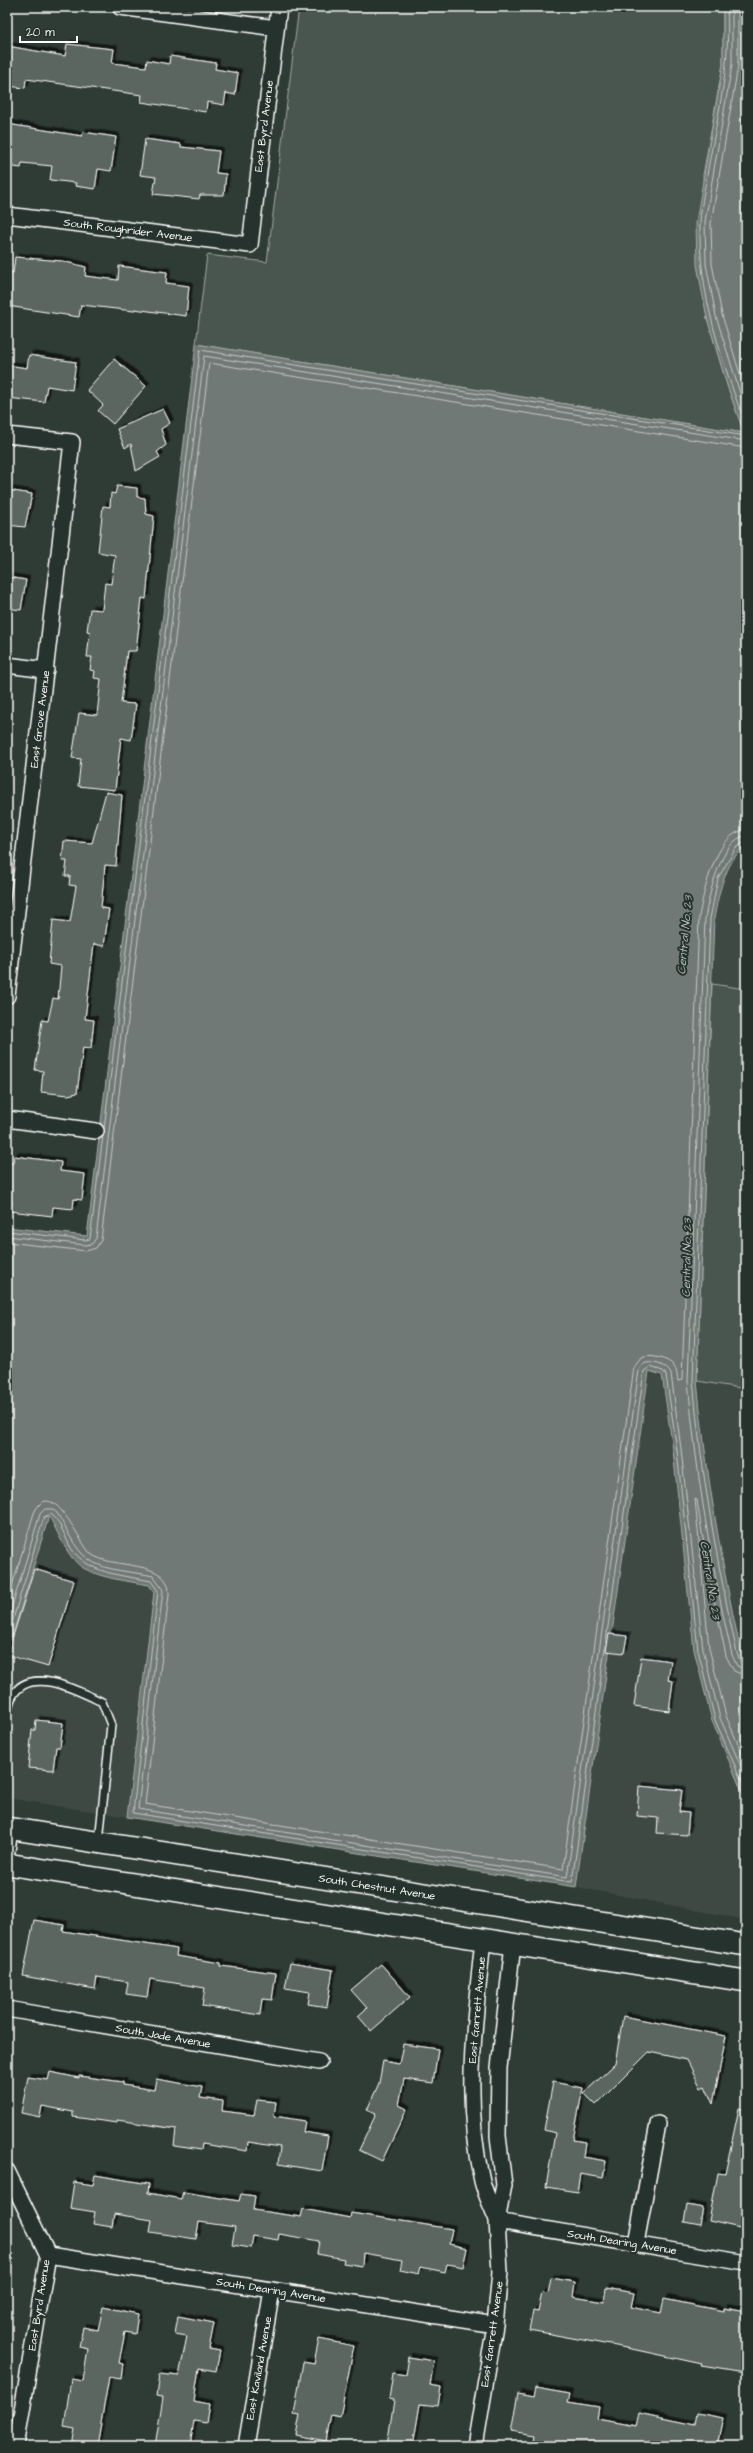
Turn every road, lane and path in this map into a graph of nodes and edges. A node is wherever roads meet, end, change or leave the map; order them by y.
1 (120, 7) edge
2 (279, 7) edge
3 (276, 28) junction
4 (7, 215) edge
5 (250, 244) joint
6 (7, 435) edge
7 (7, 665) edge
8 (46, 670) junction
9 (14, 895) edge
10 (7, 996) edge
11 (7, 1119) edge
12 (96, 1131) dead end
13 (7, 1715) edge
14 (9, 1829) edge
15 (99, 1843) junction
16 (7, 1851) edge
17 (7, 1864) edge
18 (483, 1939) junction
19 (513, 1944) junction
20 (746, 1945) edge
21 (746, 1981) edge
22 (7, 2009) edge
23 (319, 2062) dead end
24 (658, 2124) dead end
25 (7, 2172) edge
26 (497, 2221) junction
27 (636, 2244) junction
28 (48, 2255) junction
29 (746, 2263) edge
30 (272, 2290) junction
31 (495, 2325) junction
32 (16, 2446) edge
33 (246, 2446) edge
34 (476, 2446) edge

1 - 3 street
2 - 3 street, East Byrd Avenue
3 - 5 street, East Byrd Avenue
4 - 5 street, South Roughrider Avenue
6 - 8 street, East Grove Avenue
7 - 8 street
8 - 9 street, East Grove Avenue
9 - 10 street, East Grove Avenue
11 - 12 street
13 - 15 lane
14 - 15 main road, South Chestnut Avenue
14 - 16 street
15 - 20 main road, South Chestnut Avenue
17 - 18 main road
18 - 19 main road
18 - 26 street, East Garrett Avenue
19 - 21 main road
19 - 26 street, East Garrett Avenue
22 - 23 street, South Jade Avenue
24 - 27 street
25 - 28 street, East Byrd Avenue
26 - 27 street, South Dearing Avenue
26 - 31 street, East Garrett Avenue
27 - 29 street, South Dearing Avenue
28 - 30 street, South Dearing Avenue
28 - 32 street, East Byrd Avenue
30 - 31 street, South Dearing Avenue
30 - 33 street, East Kaviland Avenue
31 - 34 street, East Garrett Avenue

